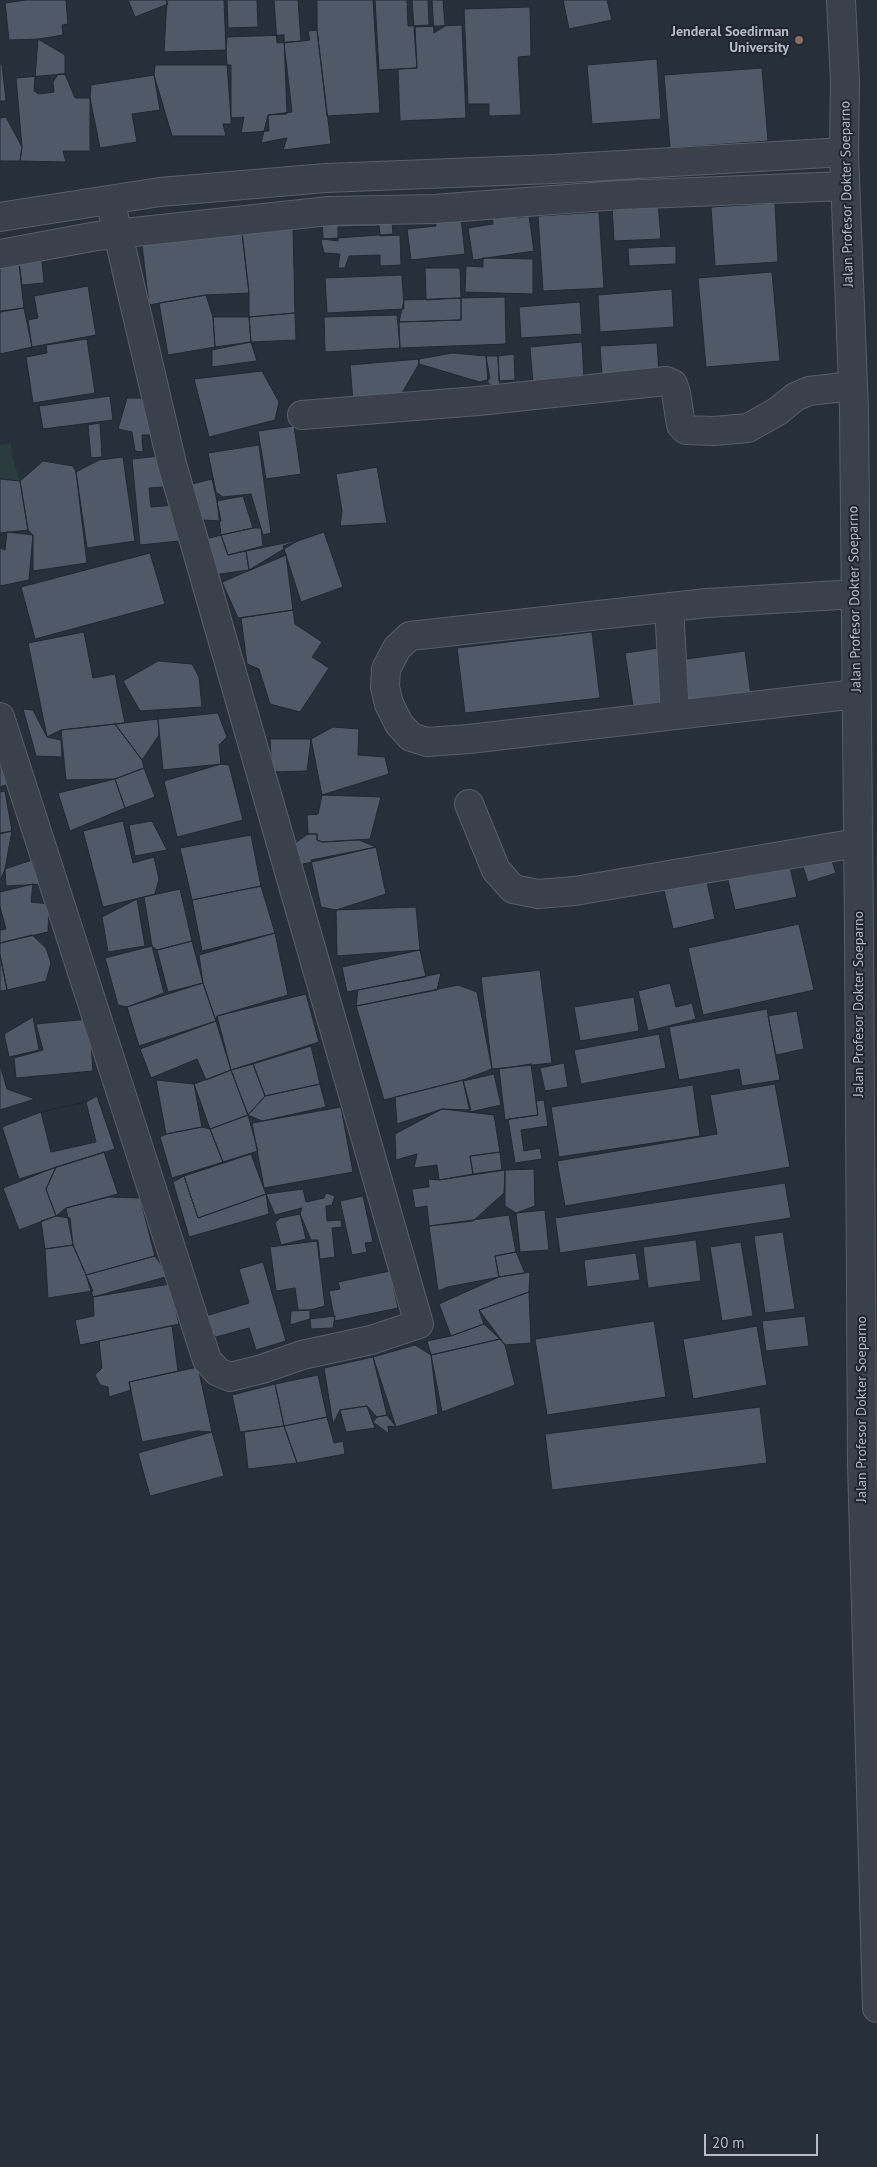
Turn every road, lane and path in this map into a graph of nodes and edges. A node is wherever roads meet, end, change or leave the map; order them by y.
1 (841, 0) edge
2 (844, 152) junction
3 (553, 169) junction
4 (326, 178) junction
5 (845, 186) junction
6 (110, 200) junction
7 (550, 200) junction
8 (329, 211) junction
9 (0, 218) edge
10 (117, 234) junction
11 (0, 254) edge
12 (852, 386) junction
13 (302, 415) dead end
14 (855, 594) junction
15 (669, 607) junction
16 (856, 694) junction
17 (675, 715) junction
18 (0, 718) edge
19 (470, 804) dead end
20 (857, 844) junction
21 (869, 1422) edge
22 (877, 2008) edge

1 - 2 street, Jalan Profesor Dokter Soeparno
2 - 3 street
2 - 5 street, Jalan Profesor Dokter Soeparno
3 - 4 street
3 - 7 street
4 - 6 street
4 - 8 street
5 - 7 street
5 - 12 street, Jalan Profesor Dokter Soeparno
6 - 9 street
6 - 10 street
7 - 8 street
8 - 10 street
10 - 11 street
10 - 18 street
12 - 13 street
12 - 14 street, Jalan Profesor Dokter Soeparno
14 - 15 street
14 - 16 street, Jalan Profesor Dokter Soeparno
15 - 17 street
15 - 17 street
16 - 17 street
16 - 20 street, Jalan Profesor Dokter Soeparno
19 - 20 street
20 - 21 street, Jalan Profesor Dokter Soeparno
21 - 22 street, Jalan Profesor Dokter Soeparno

